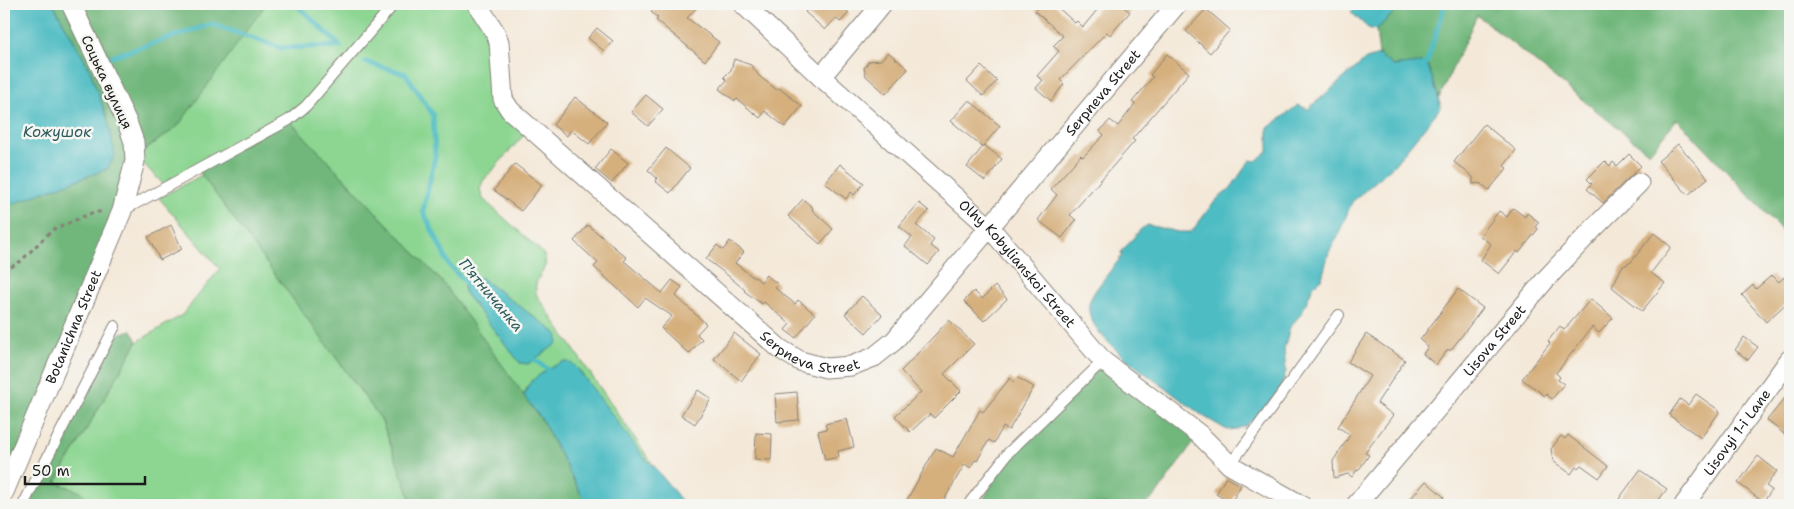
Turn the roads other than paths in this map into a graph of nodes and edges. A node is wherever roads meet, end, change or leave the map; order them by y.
1 (71, 4) edge
2 (394, 4) edge
3 (477, 4) edge
4 (743, 4) edge
5 (882, 4) edge
6 (1176, 4) edge
7 (821, 77) junction
8 (135, 162) joint
9 (1639, 183) dead end
10 (122, 211) junction
11 (990, 228) junction
12 (1339, 315) dead end
13 (115, 326) dead end
14 (1790, 359) edge
15 (1103, 361) junction
16 (1230, 465) junction
17 (4, 492) edge
18 (23, 505) edge
19 (968, 505) edge
20 (1300, 505) edge
21 (1356, 505) edge
22 (1684, 505) edge

1 - 8 street, Соцька вулиця
2 - 10 lane
3 - 11 street, Serpneva Street
4 - 7 street, Olhy Kobylianskoi Street
5 - 7 street
6 - 11 street, Serpneva Street
7 - 11 street, Olhy Kobylianskoi Street
8 - 10 street, Botanichna Street
9 - 21 street, Lisova Street
10 - 17 street, Botanichna Street
11 - 15 street, Olhy Kobylianskoi Street
12 - 16 lane
13 - 18 lane
14 - 22 street, Lisovyi 1-i Lane
15 - 16 street, Olhy Kobylianskoi Street
15 - 19 lane
16 - 20 street, Olhy Kobylianskoi Street

